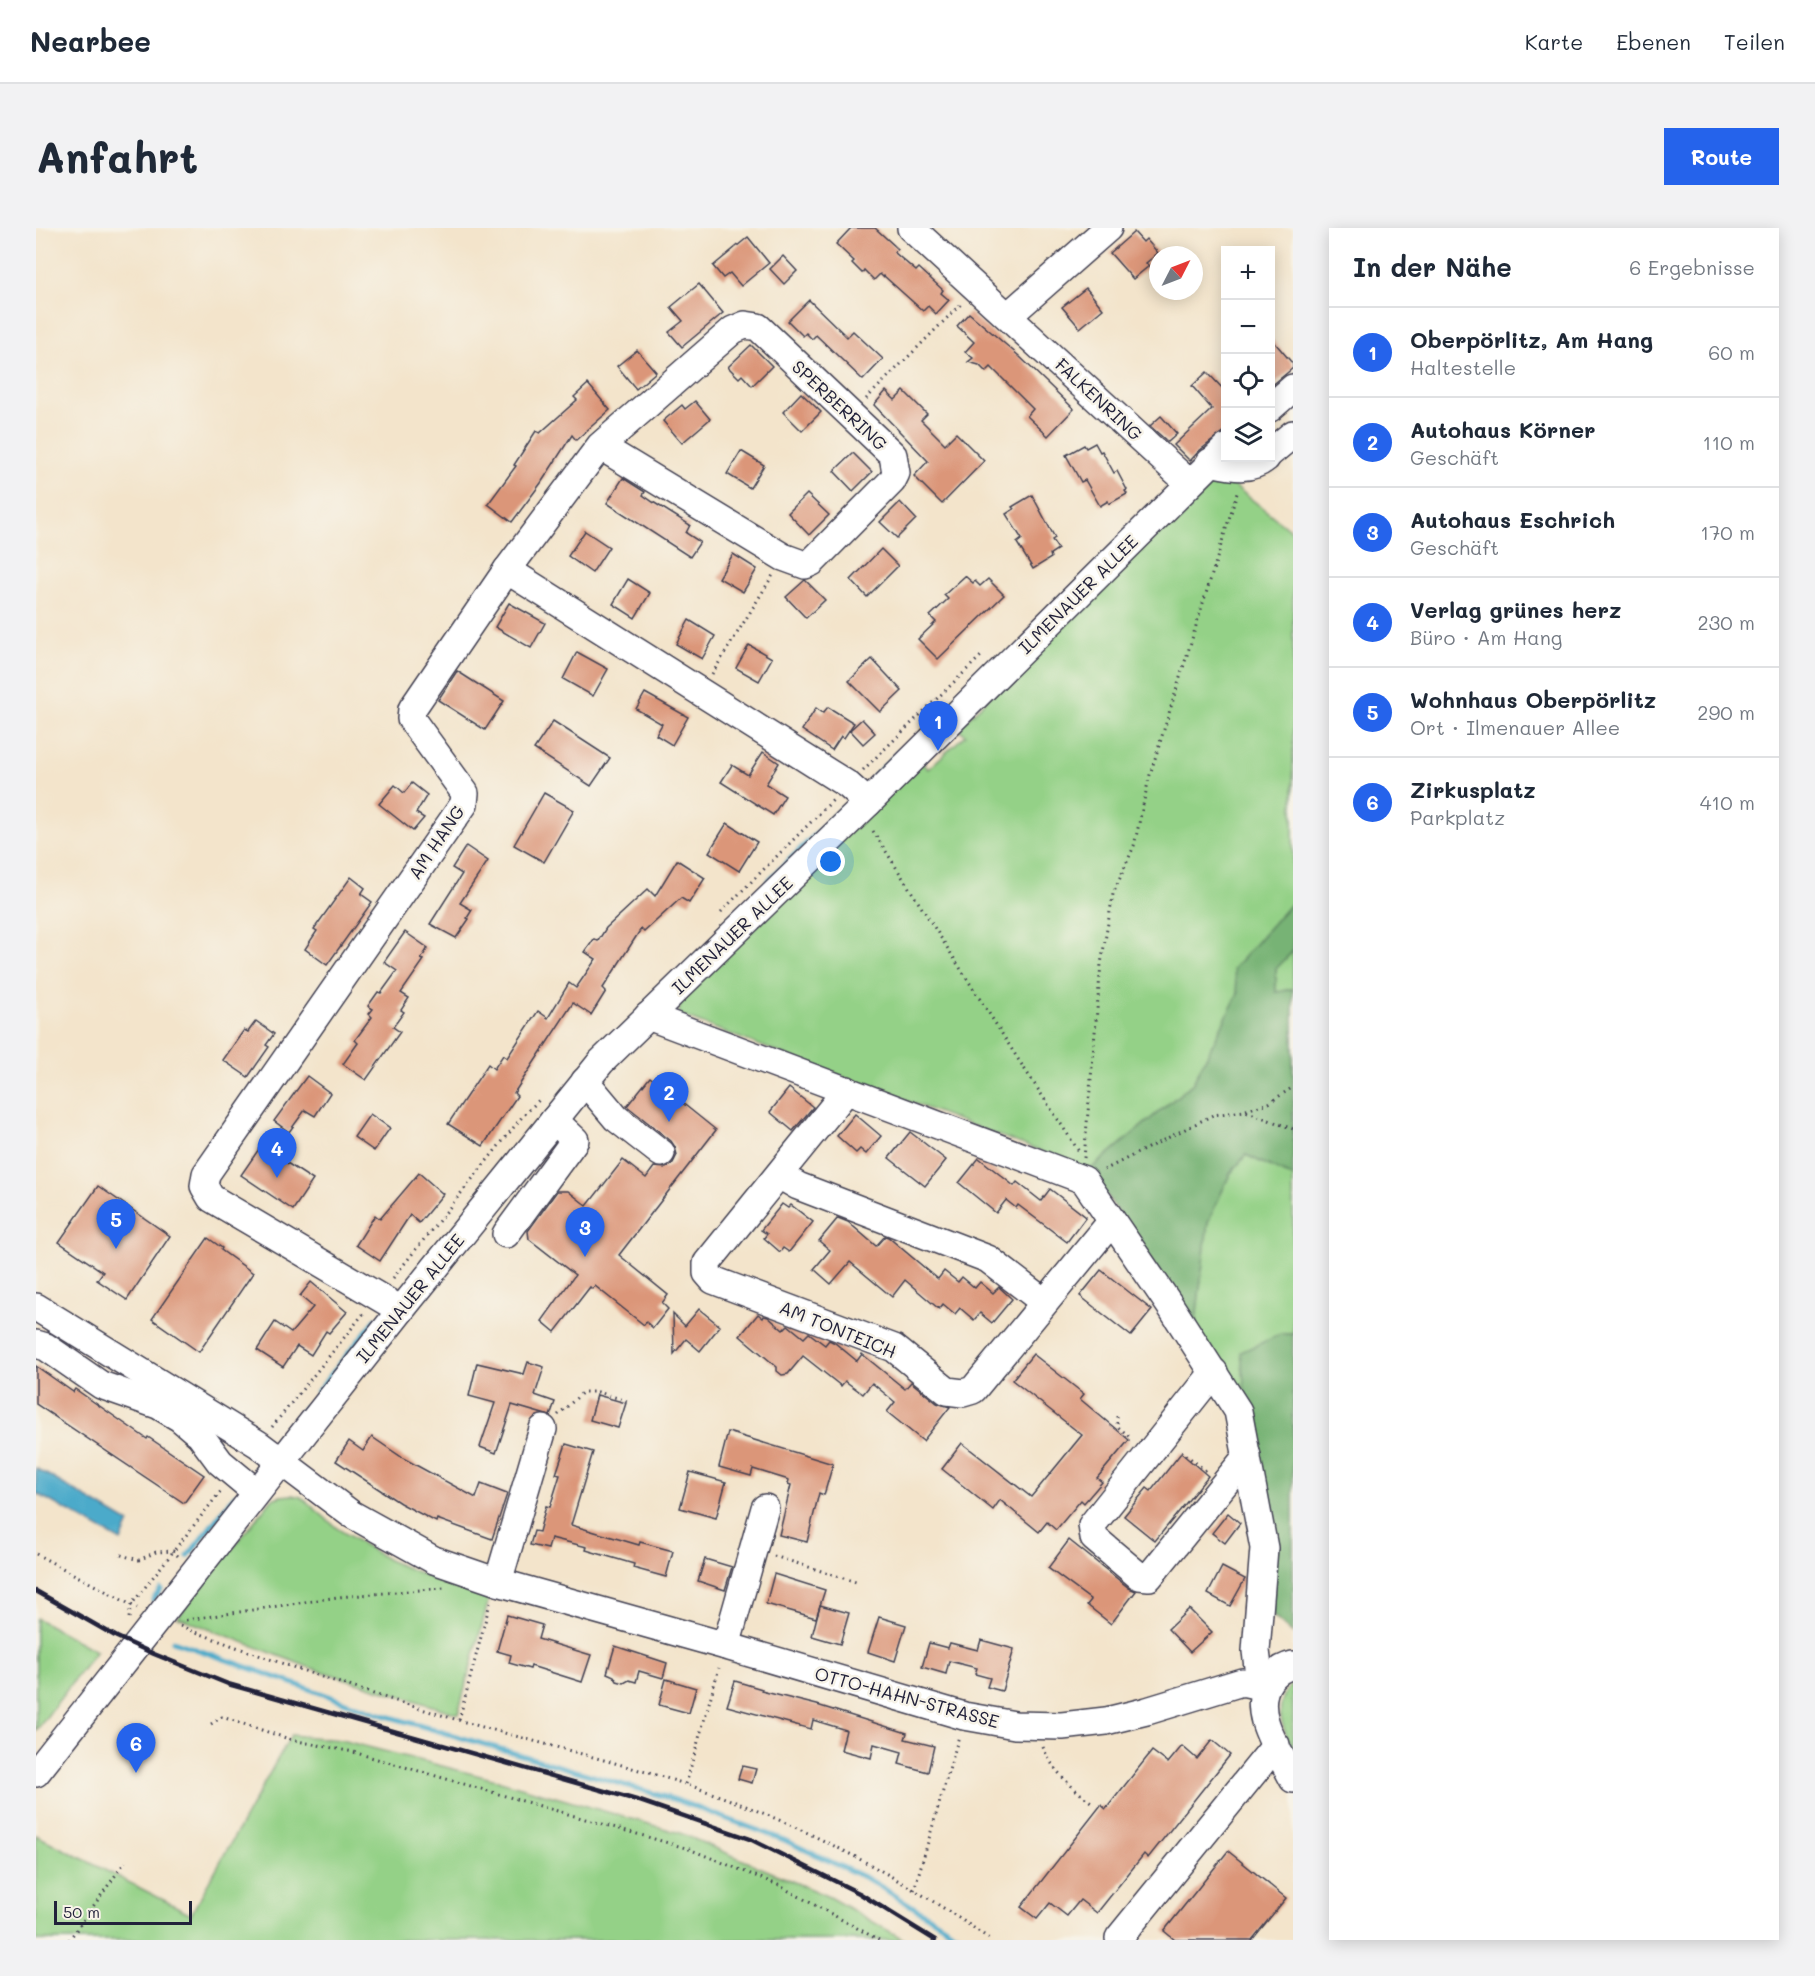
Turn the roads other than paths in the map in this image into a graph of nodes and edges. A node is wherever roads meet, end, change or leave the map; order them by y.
1 (911, 228) edge
2 (1108, 228) edge
3 (1008, 316) junction
4 (1293, 388) edge
5 (1275, 404) edge
6 (1293, 434) edge
7 (600, 446) junction
8 (1275, 449) edge
9 (1221, 462) edge
10 (1241, 462) edge
11 (1261, 462) edge
12 (1189, 483) junction
13 (507, 570) junction
14 (868, 803) junction
15 (648, 1016) junction
16 (585, 1081) junction
17 (847, 1090) junction
18 (554, 1120) junction
19 (661, 1153) dead end
20 (779, 1175) junction
21 (1112, 1221) junction
22 (506, 1234) dead end
23 (1044, 1302) junction
24 (36, 1307) edge
25 (400, 1310) junction
26 (36, 1344) edge
27 (1214, 1372) junction
28 (551, 1422) road end
29 (1247, 1456) junction
30 (280, 1461) junction
31 (256, 1492) junction
32 (765, 1508) dead end
33 (498, 1582) junction
34 (726, 1646) junction
35 (1293, 1665) edge
36 (1265, 1687) junction
37 (1276, 1745) junction
38 (36, 1773) edge
39 (1293, 1779) edge
40 (1122, 1940) edge

1 - 3 street, FALKENRING
2 - 3 street
3 - 12 street, FALKENRING
4 - 5 street
6 - 8 street
7 - 7 street, SPERBERRING
7 - 13 street, SPERBERRING
9 - 12 street, ILMENAUER ALLEE
10 - 11 street
12 - 14 street, ILMENAUER ALLEE
13 - 14 street
13 - 25 street, AM HANG
14 - 15 street, ILMENAUER ALLEE
15 - 16 street, ILMENAUER ALLEE
15 - 17 street
16 - 18 street, ILMENAUER ALLEE
16 - 19 street
17 - 20 street, AM TONTEICH
17 - 21 street
18 - 22 street
18 - 25 street, ILMENAUER ALLEE
20 - 23 street
20 - 23 street, AM TONTEICH
21 - 23 street, AM TONTEICH
21 - 27 street
24 - 30 street
25 - 30 street, ILMENAUER ALLEE
26 - 31 street
27 - 29 street
27 - 29 street
28 - 33 street
29 - 36 street
30 - 31 street, ILMENAUER ALLEE
30 - 33 street, OTTO-HAHN-STRASSE
31 - 38 street, ILMENAUER ALLEE
32 - 34 street
33 - 34 street, OTTO-HAHN-STRASSE
34 - 36 street, OTTO-HAHN-STRASSE
35 - 36 street
36 - 37 street
37 - 39 street
37 - 40 street

